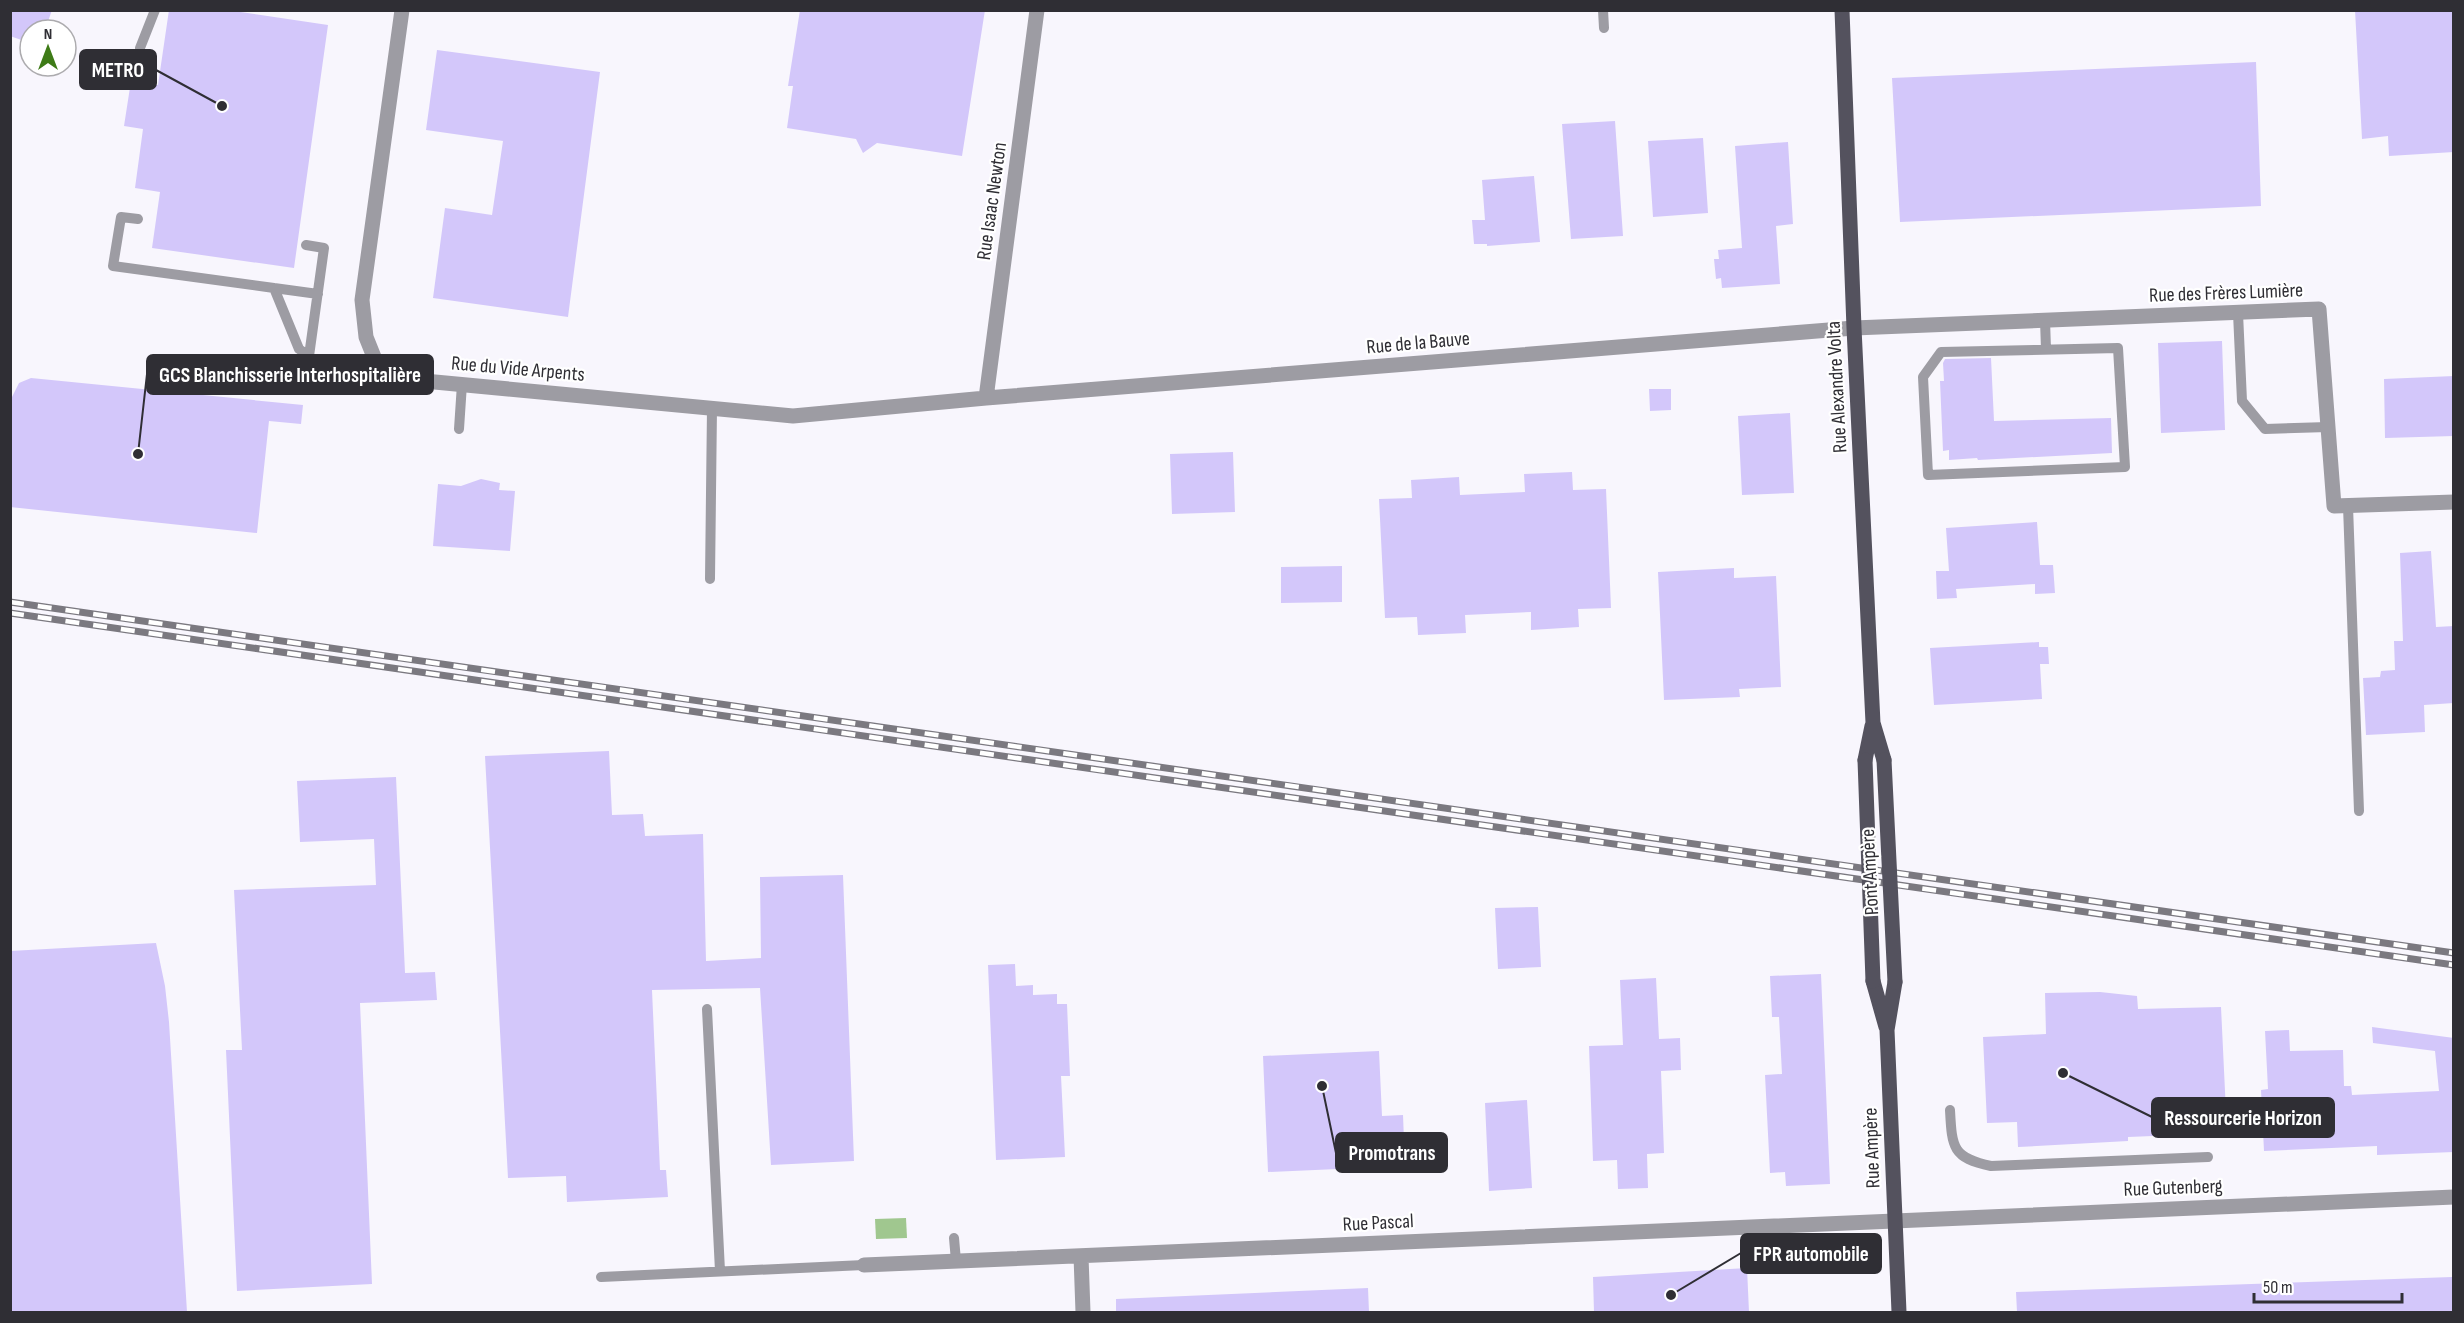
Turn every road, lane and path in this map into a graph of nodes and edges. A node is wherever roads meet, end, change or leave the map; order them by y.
1 (154, 10) edge
2 (402, 10) edge
3 (1037, 10) edge
4 (1603, 10) edge
5 (1842, 10) edge
6 (1604, 28) dead end
7 (140, 48) dead end
8 (138, 219) dead end
9 (306, 245) dead end
10 (274, 288) junction
11 (318, 294) junction
12 (2238, 313) junction
13 (2045, 320) junction
14 (1854, 328) junction
15 (2046, 349) junction
16 (309, 356) junction
17 (375, 359) junction
18 (462, 384) junction
19 (986, 398) junction
20 (712, 408) junction
21 (2328, 427) junction
22 (459, 429) dead end
23 (2454, 502) edge
24 (2348, 506) junction
25 (710, 579) dead end
26 (1873, 723) junction
27 (1884, 760) joint
28 (2359, 811) dead end
29 (1895, 982) joint
30 (707, 1009) dead end
31 (1887, 1030) junction
32 (1950, 1110) dead end
33 (2208, 1157) dead end
34 (2454, 1197) edge
35 (1895, 1221) junction
36 (954, 1238) dead end
37 (1081, 1256) junction
38 (956, 1262) junction
39 (864, 1265) joint
40 (720, 1271) junction
41 (601, 1277) dead end
42 (1083, 1312) edge
43 (1899, 1312) edge

1 - 7 lane
2 - 17 street, Rue du Vide Arpents
3 - 19 street, Rue Isaac Newton
4 - 6 lane
5 - 14 main road, Rue Alexandre Volta
8 - 10 lane
9 - 11 lane
10 - 11 lane
10 - 16 lane
11 - 16 lane
12 - 13 street, Rue des Frères Lumière
12 - 21 lane
12 - 21 street, Rue des Frères Lumière
13 - 14 street, Rue des Frères Lumière
13 - 15 lane
14 - 19 street, Rue de la Bauve
14 - 26 main road, Rue Alexandre Volta
15 - 15 lane
16 - 17 lane
17 - 18 street, Rue du Vide Arpents
18 - 20 street, Rue du Vide Arpents
18 - 22 lane
19 - 20 street, Rue du Vide Arpents
20 - 25 lane
21 - 24 street, Rue des Frères Lumière
23 - 24 street
24 - 28 lane
26 - 27 main road, Rue Alexandre Volta
26 - 31 main road, Pont Ampère, bridge
27 - 29 main road, Pont Ampère, bridge
29 - 31 main road, Rue Ampère
30 - 40 lane
31 - 35 main road, Rue Ampère
32 - 33 lane
34 - 35 street, Rue Gutenberg
35 - 37 street, Rue Pascal
35 - 43 main road, Rue Ampère
36 - 38 lane
37 - 38 street, Rue Pascal
37 - 42 street
38 - 39 street, Rue Pascal
39 - 40 lane
40 - 41 lane

